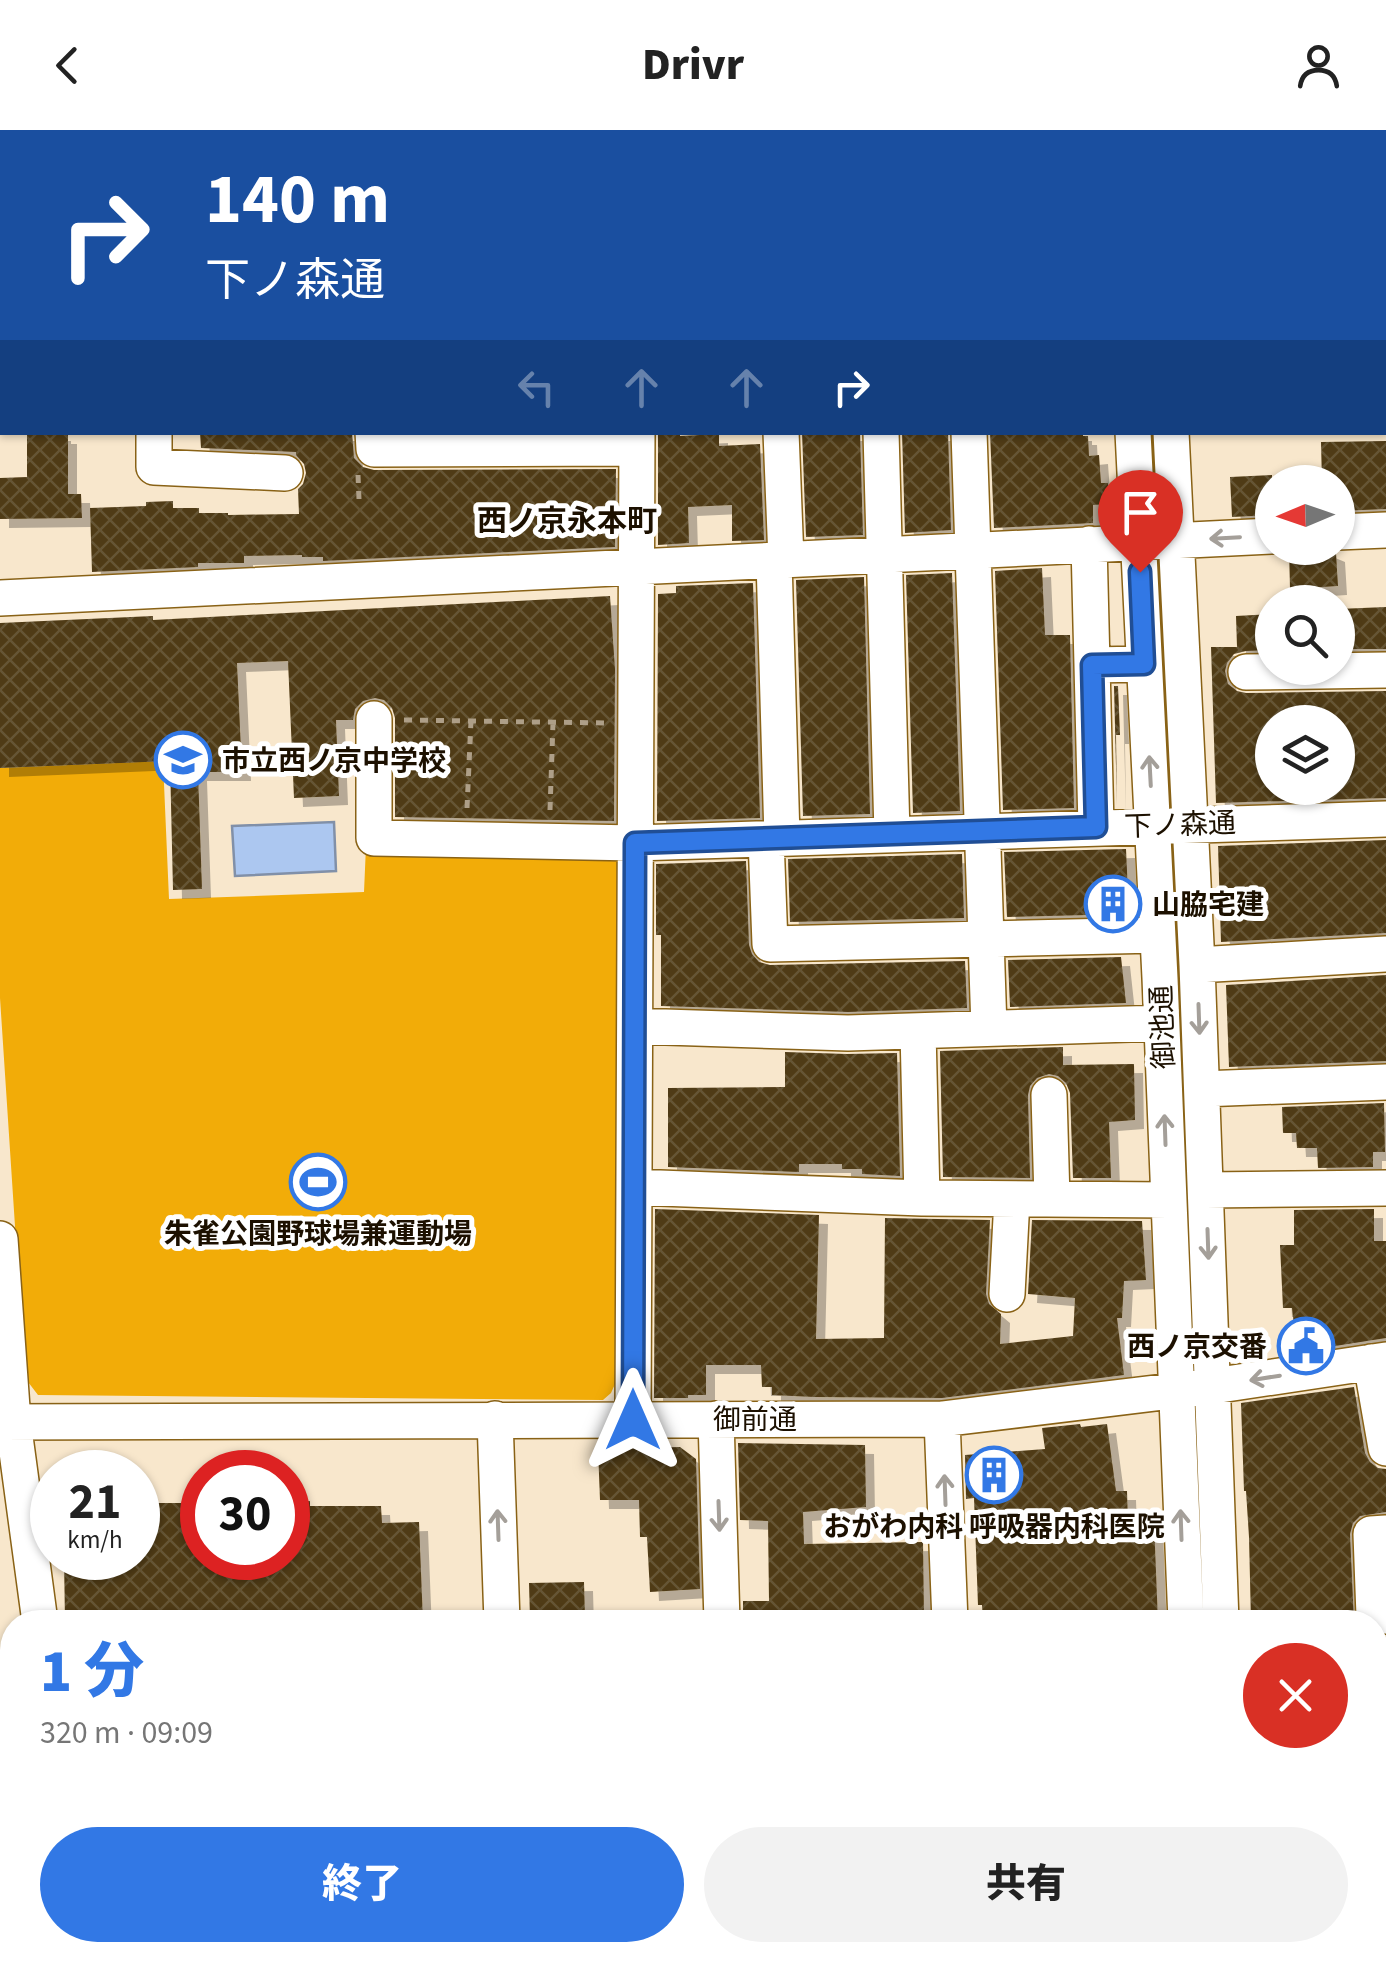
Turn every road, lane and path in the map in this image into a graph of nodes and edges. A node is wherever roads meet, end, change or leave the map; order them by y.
1 (154, 435) edge
2 (373, 435) edge
3 (781, 435) edge
4 (881, 435) edge
5 (970, 435) edge
6 (1133, 435) edge
7 (1170, 435) edge
8 (636, 440) edge
9 (285, 473) dead end
10 (1386, 530) edge
11 (1355, 531) edge
12 (1255, 537) edge
13 (1177, 540) junction
14 (1138, 542) junction
15 (1089, 544) junction
16 (973, 550) junction
17 (884, 555) junction
18 (780, 560) junction
19 (636, 567) junction
20 (0, 598) edge
21 (1144, 664) junction
22 (1092, 665) junction
23 (1386, 670) edge
24 (1246, 672) dead end
25 (374, 719) joint
26 (471, 721) junction
27 (553, 722) junction
28 (636, 724) junction
29 (1386, 819) edge
30 (1188, 824) junction
31 (1152, 825) junction
32 (1096, 827) junction
33 (984, 830) junction
34 (892, 834) junction
35 (774, 838) junction
36 (466, 840) junction
37 (549, 842) junction
38 (635, 843) junction
39 (1158, 935) junction
40 (986, 939) junction
41 (1386, 954) edge
42 (1197, 965) junction
43 (1162, 1024) junction
44 (634, 1026) junction
45 (989, 1028) junction
46 (918, 1031) junction
47 (1386, 1082) edge
48 (1202, 1089) junction
49 (1049, 1094) dead end
50 (634, 1187) junction
51 (1386, 1188) edge
52 (1206, 1190) junction
53 (922, 1198) junction
54 (1012, 1198) junction
55 (1052, 1199) junction
56 (1168, 1200) junction
57 (0, 1239) edge
58 (1008, 1294) dead end
59 (1378, 1361) edge
60 (1213, 1386) junction
61 (1175, 1390) junction
62 (942, 1418) junction
63 (494, 1419) junction
64 (716, 1419) junction
65 (633, 1420) junction
66 (7, 1422) edge
67 (1386, 1448) edge
68 (1386, 1534) edge
69 (38, 1610) edge
70 (502, 1610) edge
71 (722, 1610) edge
72 (950, 1610) edge
73 (1185, 1610) edge
74 (1221, 1610) edge
75 (1374, 1610) edge

1 - 9 street
2 - 8 street
3 - 18 street
4 - 17 street
5 - 16 street
6 - 14 street, 御池通
7 - 13 street, 御池通
8 - 19 street
10 - 11 street
12 -> 13 street
13 - 14 street
13 - 30 street, 御池通
14 - 15 street
14 - 21 street, 御池通
15 - 16 street
15 - 22 street
16 - 17 street
16 - 33 street
17 - 18 street
17 - 34 street
18 - 19 street
18 - 35 street
19 - 20 street
19 - 28 street
21 - 22 street
31 -> 21 street, 御池通
22 - 32 street
23 - 24 street
25 - 26 path
25 - 36 street, 下ノ森通
26 - 27 path
26 - 36 path
27 - 28 path
27 - 37 path
28 - 38 street
29 - 30 street, 下ノ森通
30 - 31 street, 下ノ森通
30 - 42 street, 御池通
31 - 32 street, 下ノ森通
31 - 39 street, 御池通
32 - 33 street, 下ノ森通
33 - 34 street, 下ノ森通
33 - 40 street
34 - 35 street, 下ノ森通
35 - 38 street, 下ノ森通
35 - 40 street
36 - 37 street, 下ノ森通
37 - 38 street, 下ノ森通
38 - 44 street
39 - 40 street
39 - 43 street, 御池通
40 - 45 street
41 - 42 street
42 -> 48 street, 御池通
43 - 45 street
56 -> 43 street, 御池通
44 - 46 street
44 - 50 street
45 - 46 street
46 - 53 street
47 - 48 street
48 - 52 street, 御池通
49 - 55 street
50 - 53 street
50 - 65 street
51 - 52 street
52 -> 60 street, 御池通
53 - 54 street
54 - 55 street
54 - 58 street
55 - 56 street
56 - 61 street, 御池通
57 - 66 street
59 -> 60 street, 御前通
59 - 67 street
60 - 61 street, 御前通
60 - 74 street, 御池通
61 - 62 street, 御前通
73 -> 61 street, 御池通
62 - 64 street, 御前通
72 -> 62 street
63 - 65 street, 御前通
63 - 66 street, 御前通
70 -> 63 street
64 - 65 street, 御前通
64 -> 71 street
66 - 69 street
68 - 75 street

